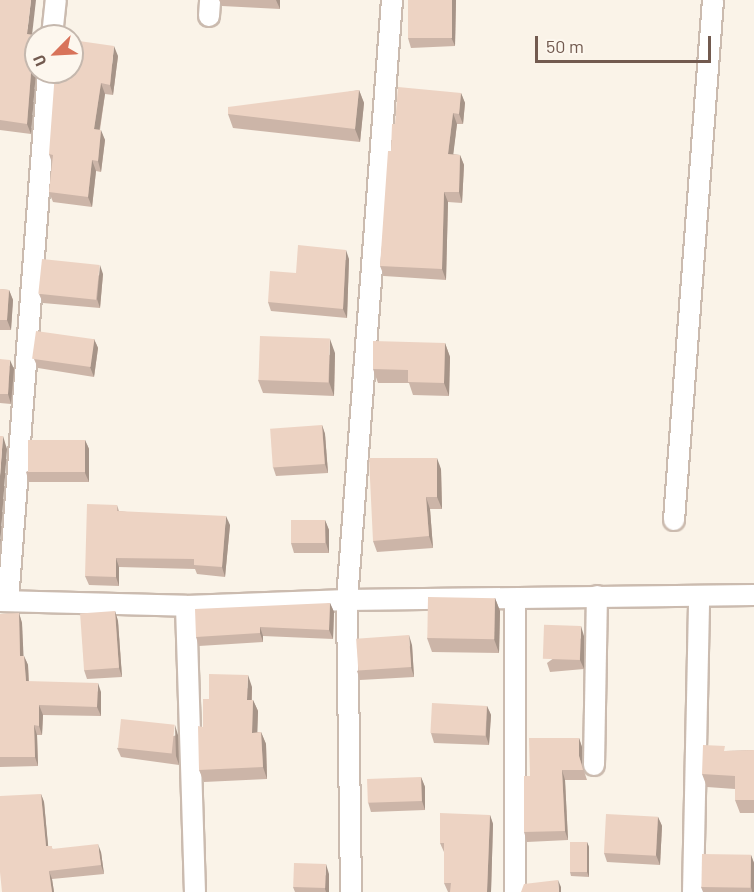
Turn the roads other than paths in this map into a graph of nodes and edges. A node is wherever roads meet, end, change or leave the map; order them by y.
1 (56, 0) edge
2 (392, 0) edge
3 (713, 0) edge
4 (53, 24) edge
5 (47, 84) edge
6 (674, 520) dead end
7 (754, 595) edge
8 (597, 597) junction
9 (699, 597) junction
10 (515, 599) junction
11 (347, 600) junction
12 (4, 601) edge
13 (186, 606) junction
14 (594, 765) dead end
15 (195, 892) edge
16 (351, 892) edge
17 (515, 892) edge
18 (693, 892) edge

1 - 4 street
2 - 11 street
3 - 6 street
5 - 12 street
7 - 9 street
8 - 9 street
8 - 10 street
8 - 14 street
9 - 18 street
10 - 11 street
10 - 17 street
11 - 13 street
11 - 16 street
12 - 13 street
13 - 15 street

